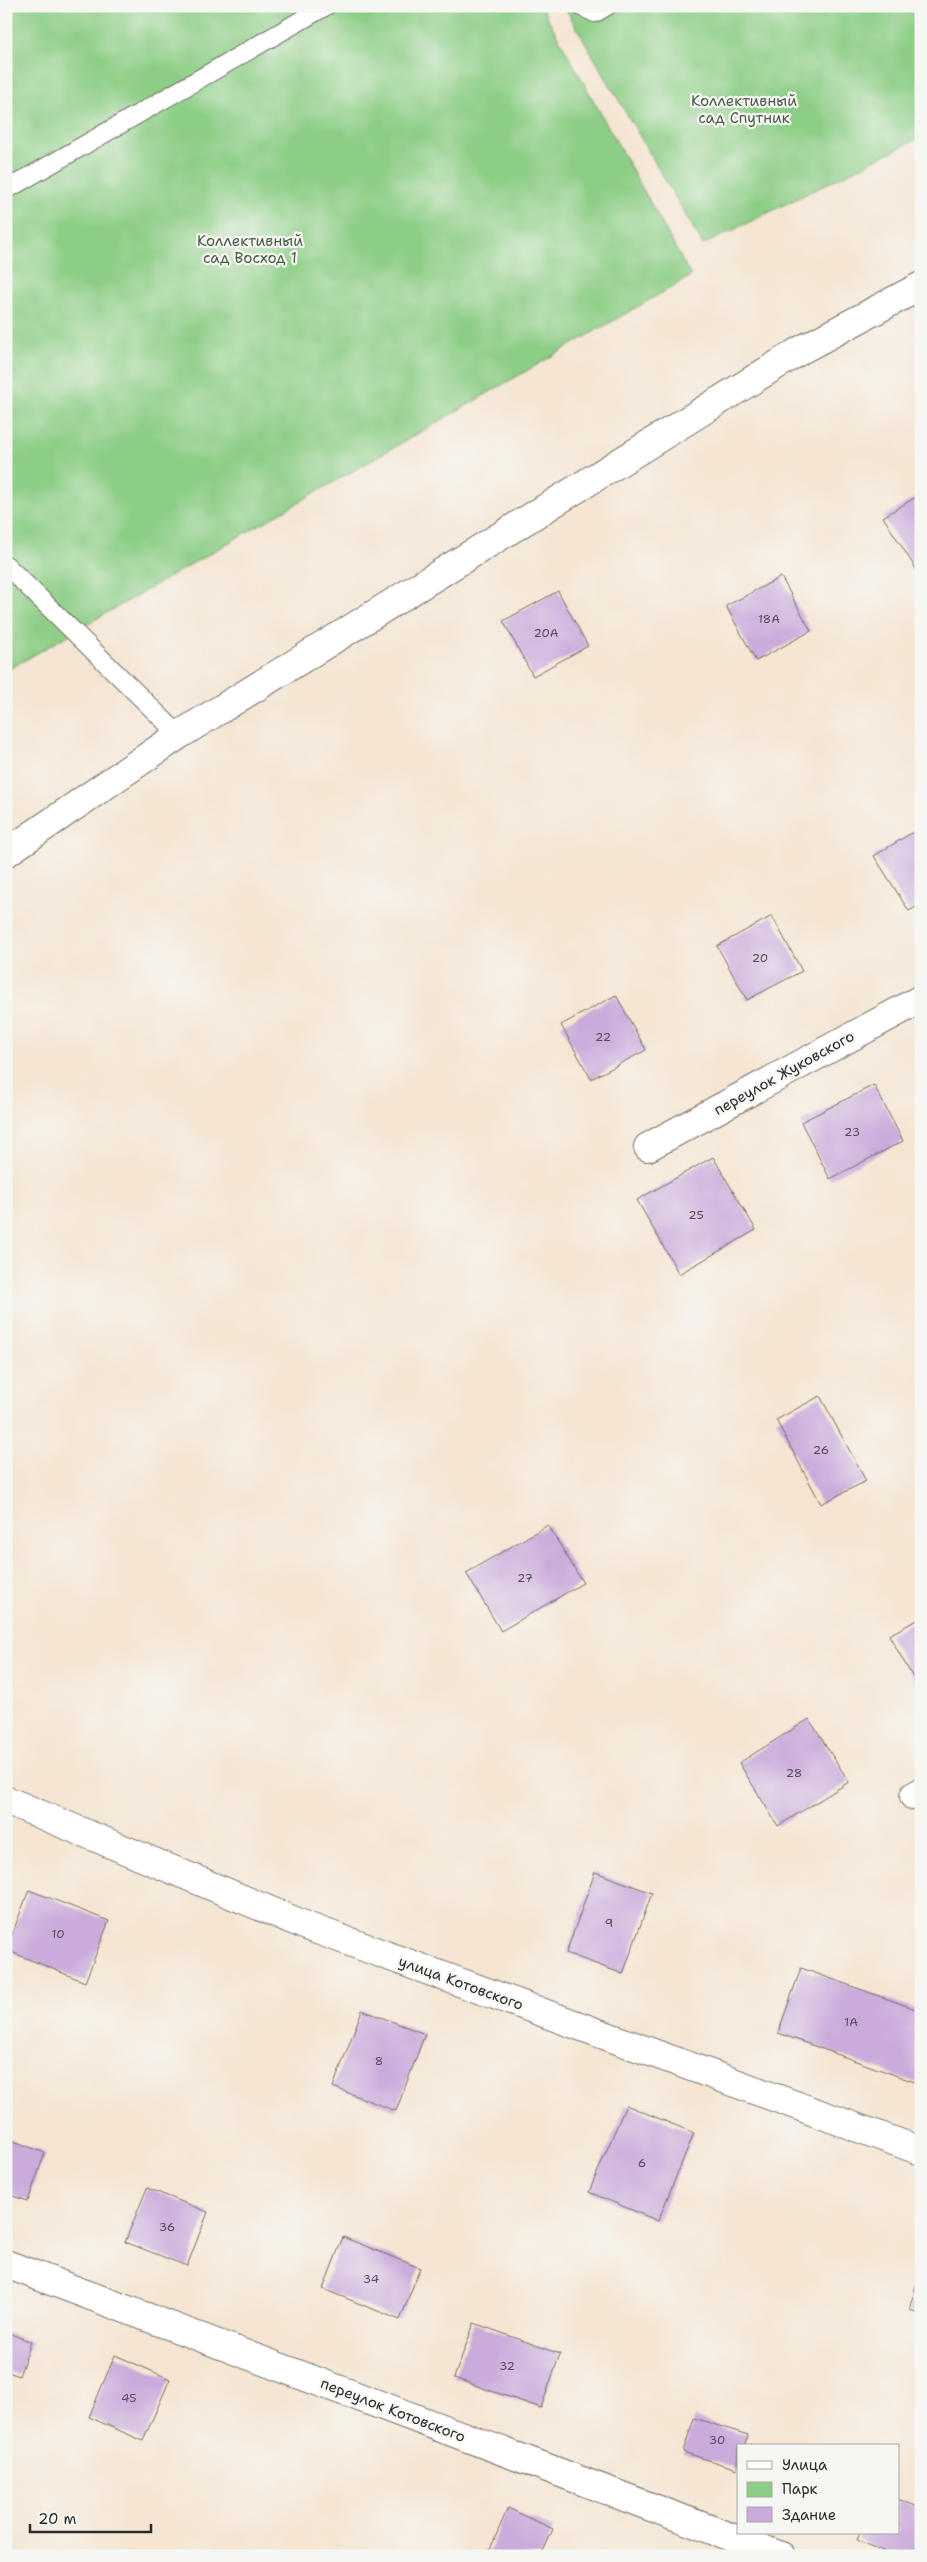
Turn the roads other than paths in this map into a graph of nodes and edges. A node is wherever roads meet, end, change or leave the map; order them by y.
1 (326, 6) edge
2 (580, 6) edge
3 (607, 6) edge
4 (6, 190) edge
5 (921, 286) edge
6 (6, 565) edge
7 (179, 734) junction
8 (6, 853) edge
9 (921, 999) edge
10 (648, 1147) dead end
11 (6, 1800) edge
12 (921, 2151) edge
13 (6, 2264) edge
14 (781, 2556) edge

1 - 4 lane
2 - 3 lane
5 - 7 street
6 - 7 lane
7 - 8 street
9 - 10 street, переулок Жуковского
11 - 12 street, улица Котовского
13 - 14 street, переулок Котовского

